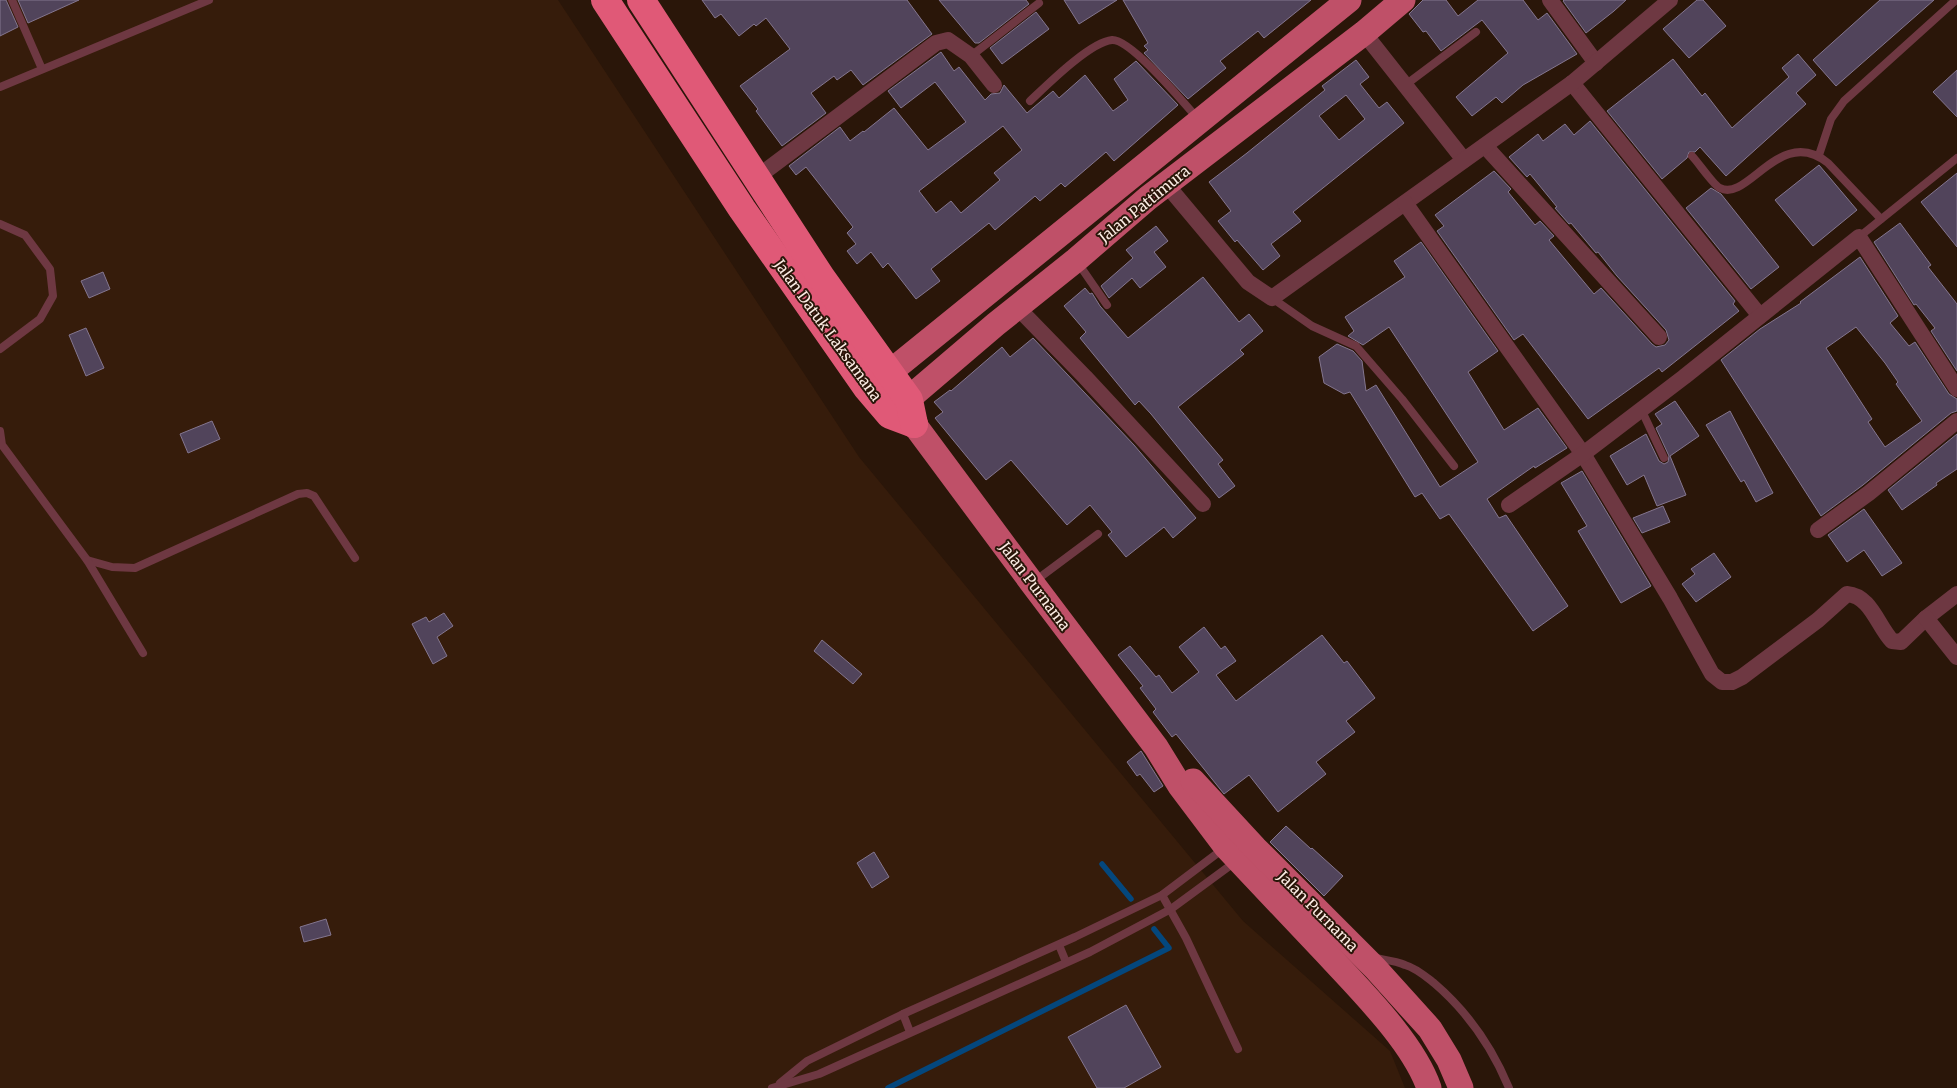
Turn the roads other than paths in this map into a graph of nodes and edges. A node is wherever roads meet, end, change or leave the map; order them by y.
1 (12, 0) edge
2 (209, 0) edge
3 (605, 0) edge
4 (641, 0) edge
5 (1349, 0) edge
6 (1404, 0) edge
7 (1550, 0) edge
8 (1670, 0) edge
9 (1956, 0) edge
10 (1039, 3) dead end
11 (1476, 32) dead end
12 (1364, 33) junction
13 (971, 56) junction
14 (1596, 63) junction
15 (42, 70) junction
16 (1572, 83) junction
17 (994, 85) dead end
18 (1404, 86) junction
19 (0, 87) edge
20 (1030, 102) dead end
21 (1199, 121) junction
22 (1485, 146) junction
23 (1819, 155) junction
24 (1692, 156) dead end
25 (1957, 158) edge
26 (1464, 160) junction
27 (756, 178) junction
28 (1166, 184) junction
29 (1405, 203) junction
30 (1881, 219) junction
31 (0, 224) edge
32 (1859, 237) junction
33 (1076, 260) junction
34 (1272, 298) junction
35 (1107, 305) dead end
36 (1017, 307) junction
37 (1760, 316) junction
38 (1659, 337) dead end
39 (0, 349) edge
40 (890, 372) junction
41 (867, 388) junction
42 (1957, 389) edge
43 (1641, 409) junction
44 (904, 413) junction
45 (1957, 421) edge
46 (0, 431) edge
47 (1583, 454) junction
48 (1664, 458) dead end
49 (1454, 466) dead end
50 (1203, 504) dead end
51 (1509, 505) dead end
52 (1818, 530) dead end
53 (1098, 534) dead end
54 (355, 558) dead end
55 (87, 560) junction
56 (1032, 583) junction
57 (1957, 594) edge
58 (1926, 618) junction
59 (143, 653) dead end
60 (1957, 657) edge
61 (1240, 847) junction
62 (1162, 895) junction
63 (1171, 909) junction
64 (1059, 945) junction
65 (1361, 954) junction
66 (1066, 962) junction
67 (903, 1014) junction
68 (910, 1032) junction
69 (1238, 1049) dead end
70 (774, 1087) edge
71 (1429, 1088) edge
72 (1461, 1088) edge
73 (1509, 1088) edge

1 - 15 lane
2 - 15 lane
3 - 41 highway, Jalan Datuk Laksamana
4 - 27 highway, Jalan Datuk Laksamana
5 - 21 main road, Jalan Pattimura
6 - 12 main road, Jalan Pattimura
7 - 14 street
8 - 14 street
9 - 23 lane
10 - 13 lane
11 - 18 lane
12 - 18 street
12 - 28 main road, Jalan Pattimura
13 - 17 street
13 - 27 street
14 - 16 street
15 - 19 lane
16 - 22 street
16 - 37 street
18 - 26 street
20 - 21 lane
21 - 40 main road, Jalan Pattimura
22 - 26 street
22 - 38 street
23 - 24 lane
23 - 30 lane
25 - 30 lane
26 - 29 street
27 - 40 highway, Jalan Datuk Laksamana
28 - 33 main road, Jalan Pattimura
28 - 34 street
29 - 34 street
29 - 47 street
30 - 32 lane
31 - 39 lane
32 - 37 street
32 - 42 street
33 - 35 lane
33 - 36 main road, Jalan Pattimura
34 - 49 lane
36 - 44 main road, Jalan Pattimura
36 - 50 street
37 - 43 street
40 - 41 main road, Jalan Pattimura
40 - 44 highway, Jalan Datuk Laksamana
41 - 44 highway, Jalan Datuk Laksamana
43 - 47 street
43 - 48 lane
44 - 56 main road, Jalan Purnama
45 - 52 street
46 - 55 lane
47 - 51 street
47 - 58 street
53 - 56 lane
54 - 55 lane
55 - 59 lane
56 - 61 main road, Jalan Purnama
57 - 58 street
58 - 60 street
61 - 62 lane
61 - 63 lane
61 - 65 main road, Jalan Purnama
61 - 71 main road, Jalan Purnama
62 - 63 lane
62 - 64 lane
63 - 66 lane
63 - 69 lane
64 - 66 lane
64 - 67 lane
65 - 72 main road, Jalan Purnama
65 - 73 lane
66 - 68 lane
67 - 68 lane
67 - 70 lane
68 - 70 lane

